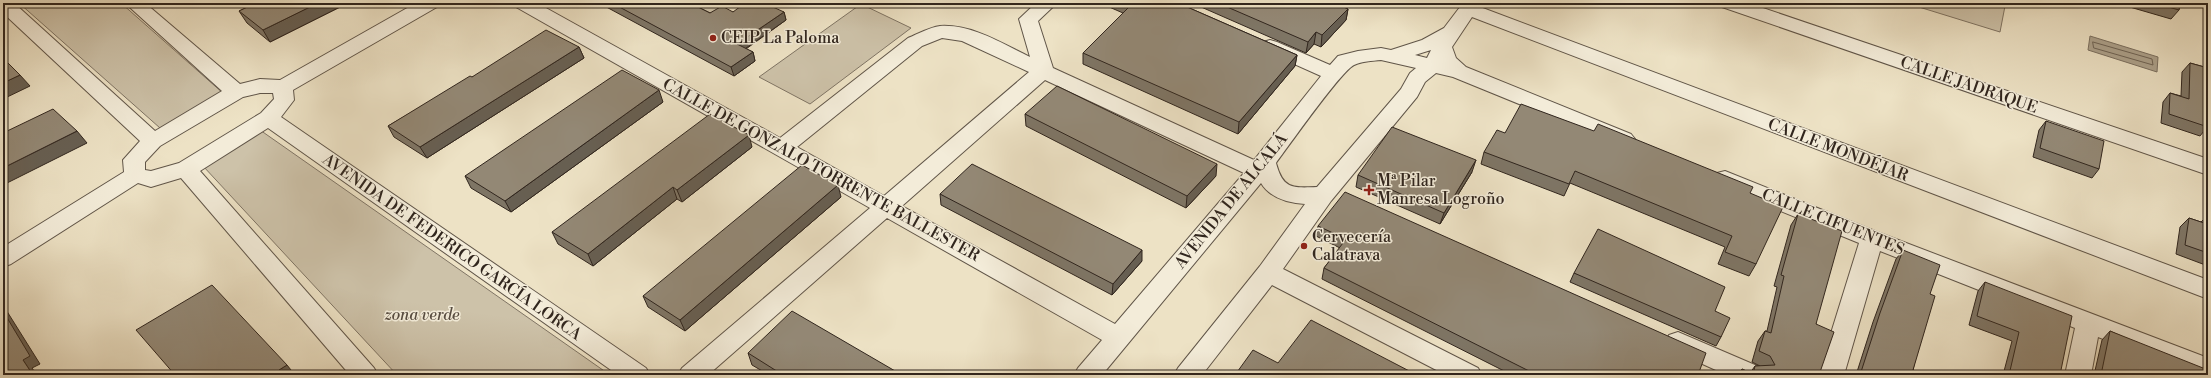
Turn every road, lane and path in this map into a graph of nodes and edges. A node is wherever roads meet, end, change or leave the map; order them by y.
1 (3, 3) edge
2 (134, 3) edge
3 (430, 3) edge
4 (523, 3) edge
5 (1048, 3) edge
6 (1729, 3) edge
7 (1470, 6) edge
8 (1252, 38) edge
9 (1436, 56) junction
10 (1396, 58) junction
11 (1044, 70) junction
12 (1332, 74) junction
13 (283, 87) junction
14 (236, 92) junction
15 (268, 118) junction
16 (153, 141) junction
17 (1643, 146) edge
18 (782, 148) junction
19 (1262, 166) junction
20 (2208, 167) edge
21 (186, 169) junction
22 (1702, 170) edge
23 (135, 176) junction
24 (1327, 191) junction
25 (1352, 196) edge
26 (886, 206) junction
27 (1872, 239) junction
28 (3, 258) edge
29 (1268, 272) junction
30 (2208, 290) edge
31 (2088, 322) junction
32 (1658, 333) edge
33 (1118, 338) junction
34 (2208, 369) edge
35 (365, 375) edge
36 (637, 375) edge
37 (691, 375) edge
38 (1087, 375) edge
39 (1187, 375) edge
40 (1469, 375) edge
41 (1753, 375) edge
42 (1831, 375) edge
43 (2078, 375) edge

1 - 16 street
2 - 14 street
3 - 13 street
4 - 18 street, CALLE DE GONZALO TORRENTE BALLESTER
5 - 11 street
6 - 20 street, CALLE JADRAQUE
7 - 9 street, AVENIDA DE ALCALÁ
7 - 30 street, CALLE MONDÉJAR
8 - 12 street
9 - 10 street
9 - 10 street, AVENIDA DE ALCALÁ
9 - 17 street
9 - 24 street, AVENIDA DE ALCALÁ
10 - 12 street, AVENIDA DE ALCALÁ
11 - 18 street
11 - 19 street
11 - 26 street
12 - 19 street, AVENIDA DE ALCALÁ
13 - 14 street
13 - 15 street
14 - 16 street
15 - 21 street
15 - 36 street, AVENIDA DE FEDERICO GARCÍA LORCA
16 - 23 street
18 - 26 street, CALLE DE GONZALO TORRENTE BALLESTER
19 - 24 street
19 - 33 street, AVENIDA DE ALCALÁ
21 - 23 street
21 - 35 street
22 - 27 street, CALLE CIFUENTES
23 - 28 street
24 - 25 street
24 - 29 street, AVENIDA DE ALCALÁ
26 - 33 street, CALLE DE GONZALO TORRENTE BALLESTER
26 - 37 street
27 - 31 street, CALLE CIFUENTES
27 - 42 street
29 - 39 street, AVENIDA DE ALCALÁ
29 - 40 street
31 - 34 street, CALLE CIFUENTES
31 - 43 street
32 - 41 street
33 - 38 street, AVENIDA DE ALCALÁ

